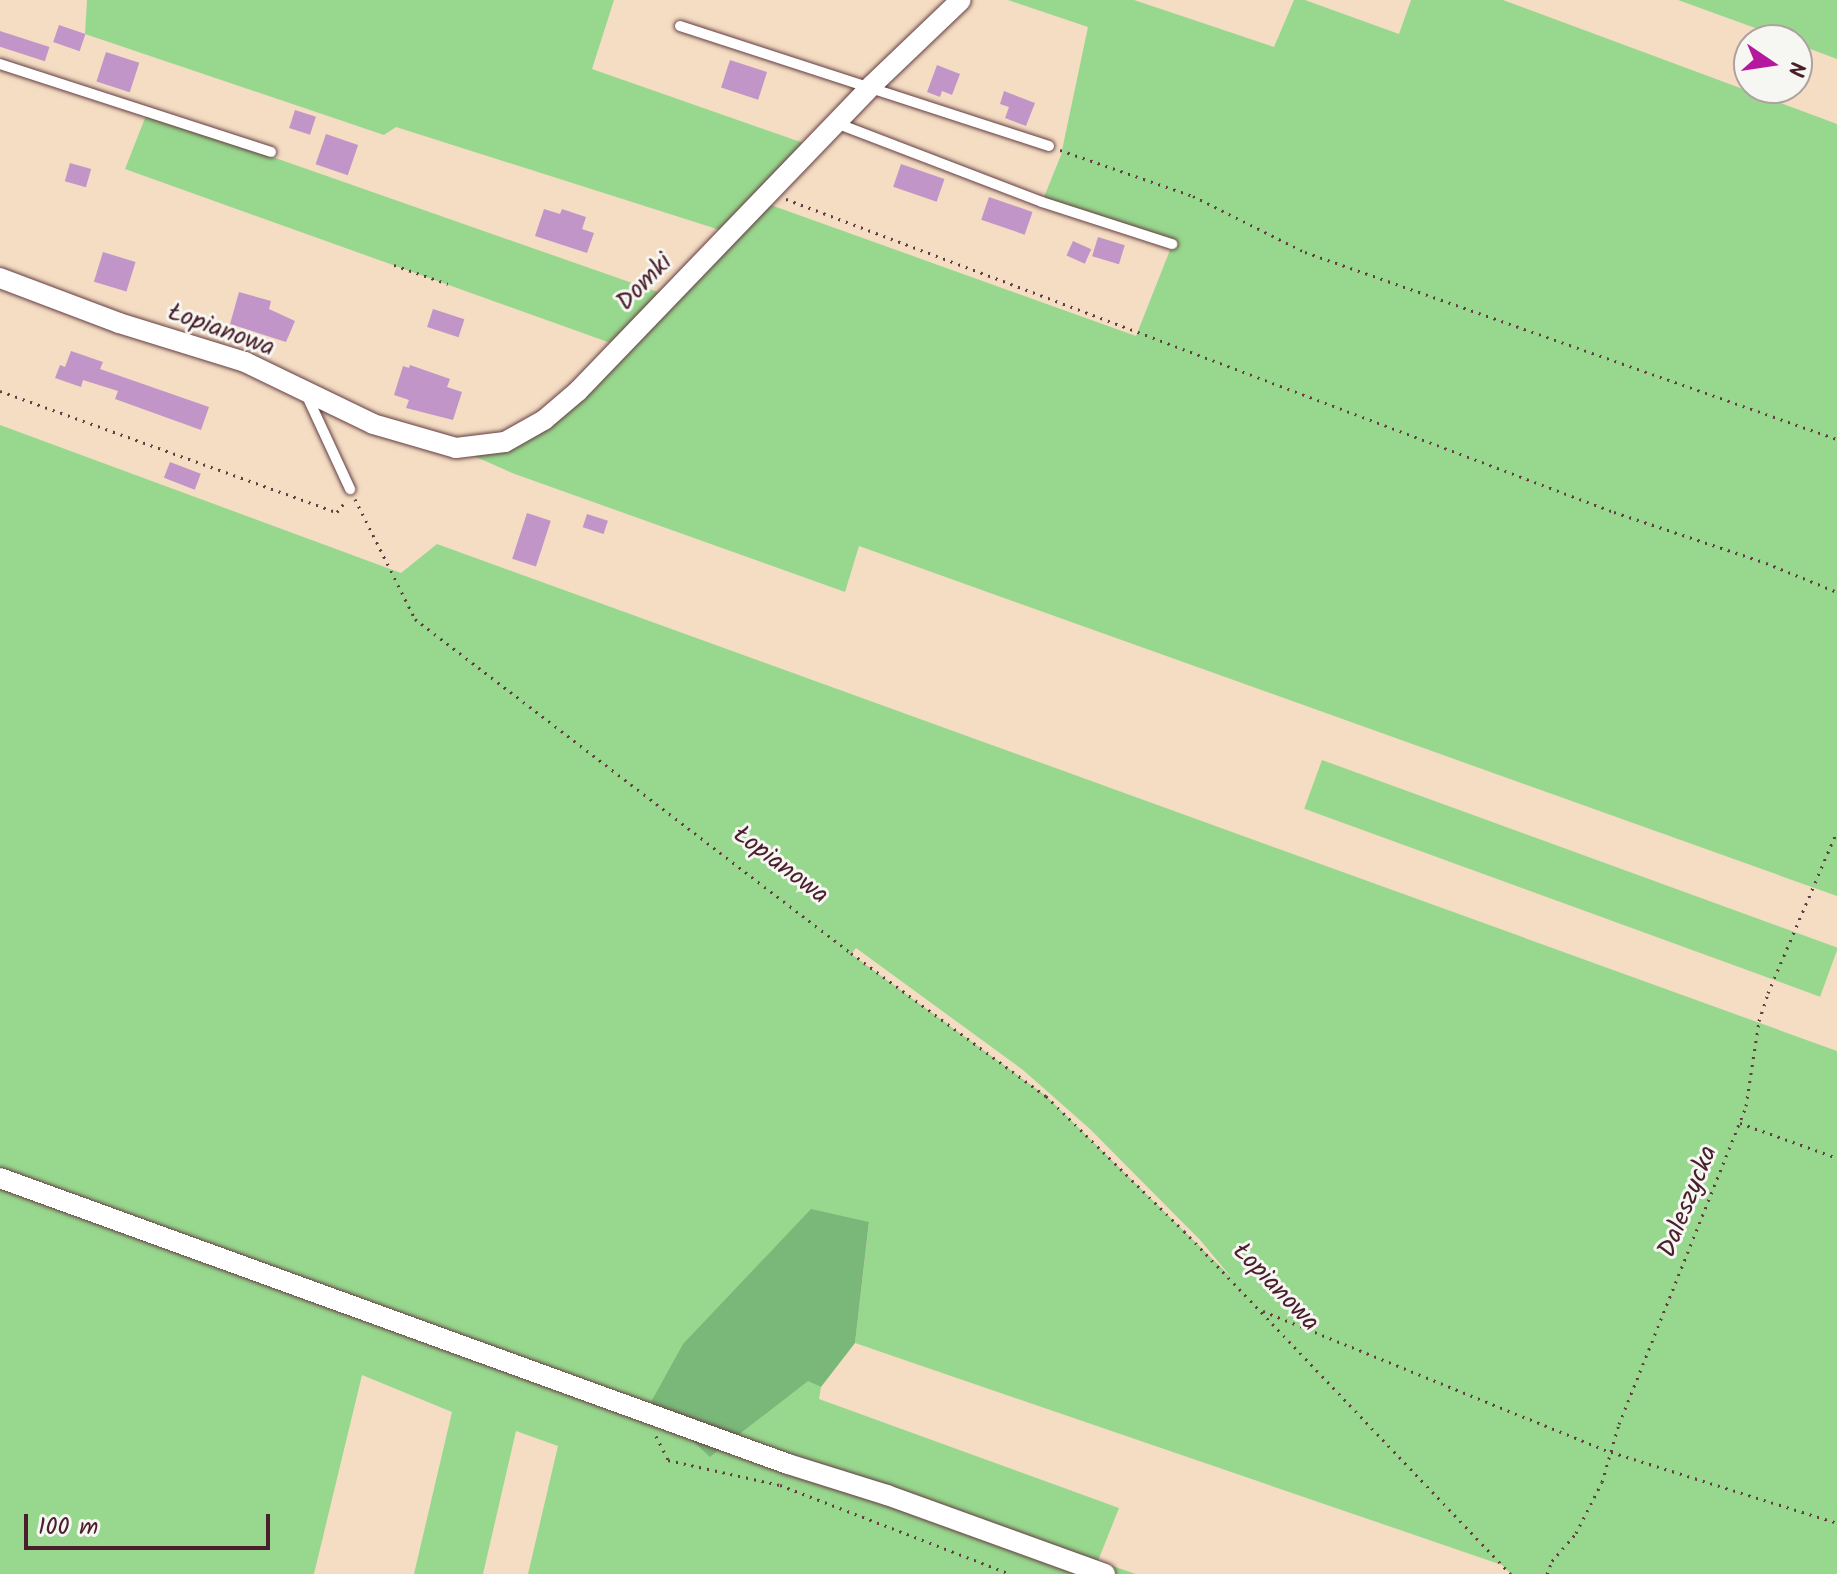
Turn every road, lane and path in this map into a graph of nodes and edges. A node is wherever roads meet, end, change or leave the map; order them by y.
1 (961, 0) edge
2 (680, 26) dead end
3 (0, 64) edge
4 (871, 86) junction
5 (835, 123) junction
6 (1049, 146) joint
7 (271, 152) dead end
8 (767, 193) junction
9 (1172, 244) dead end
10 (394, 265) dead end
11 (0, 278) edge
12 (448, 284) dead end
13 (0, 391) edge
14 (306, 394) junction
15 (1837, 439) edge
16 (350, 489) junction
17 (1837, 592) edge
18 (1837, 831) edge
19 (1740, 1123) junction
20 (1837, 1158) edge
21 (0, 1178) edge
22 (1259, 1309) junction
23 (643, 1411) junction
24 (1611, 1452) junction
25 (1837, 1523) edge
26 (1011, 1574) edge
27 (1105, 1574) edge
28 (1511, 1574) edge
29 (1547, 1574) edge

1 - 4 street, Domki
2 - 4 lane
3 - 7 lane
4 - 5 street, Domki
4 - 6 lane
5 - 8 street, Domki
5 - 9 lane
6 - 15 path
8 - 14 street, Domki
8 - 17 path
10 - 12 path
11 - 14 street, Łopianowa
13 - 16 path
14 - 16 lane
16 - 22 path, Łopianowa
18 - 19 path, Daleszycka
19 - 20 path
19 - 24 path, Daleszycka
21 - 23 street
22 - 24 path
22 - 28 path, Łopianowa
23 - 26 path
23 - 27 street
24 - 25 path
24 - 29 path, Daleszycka

